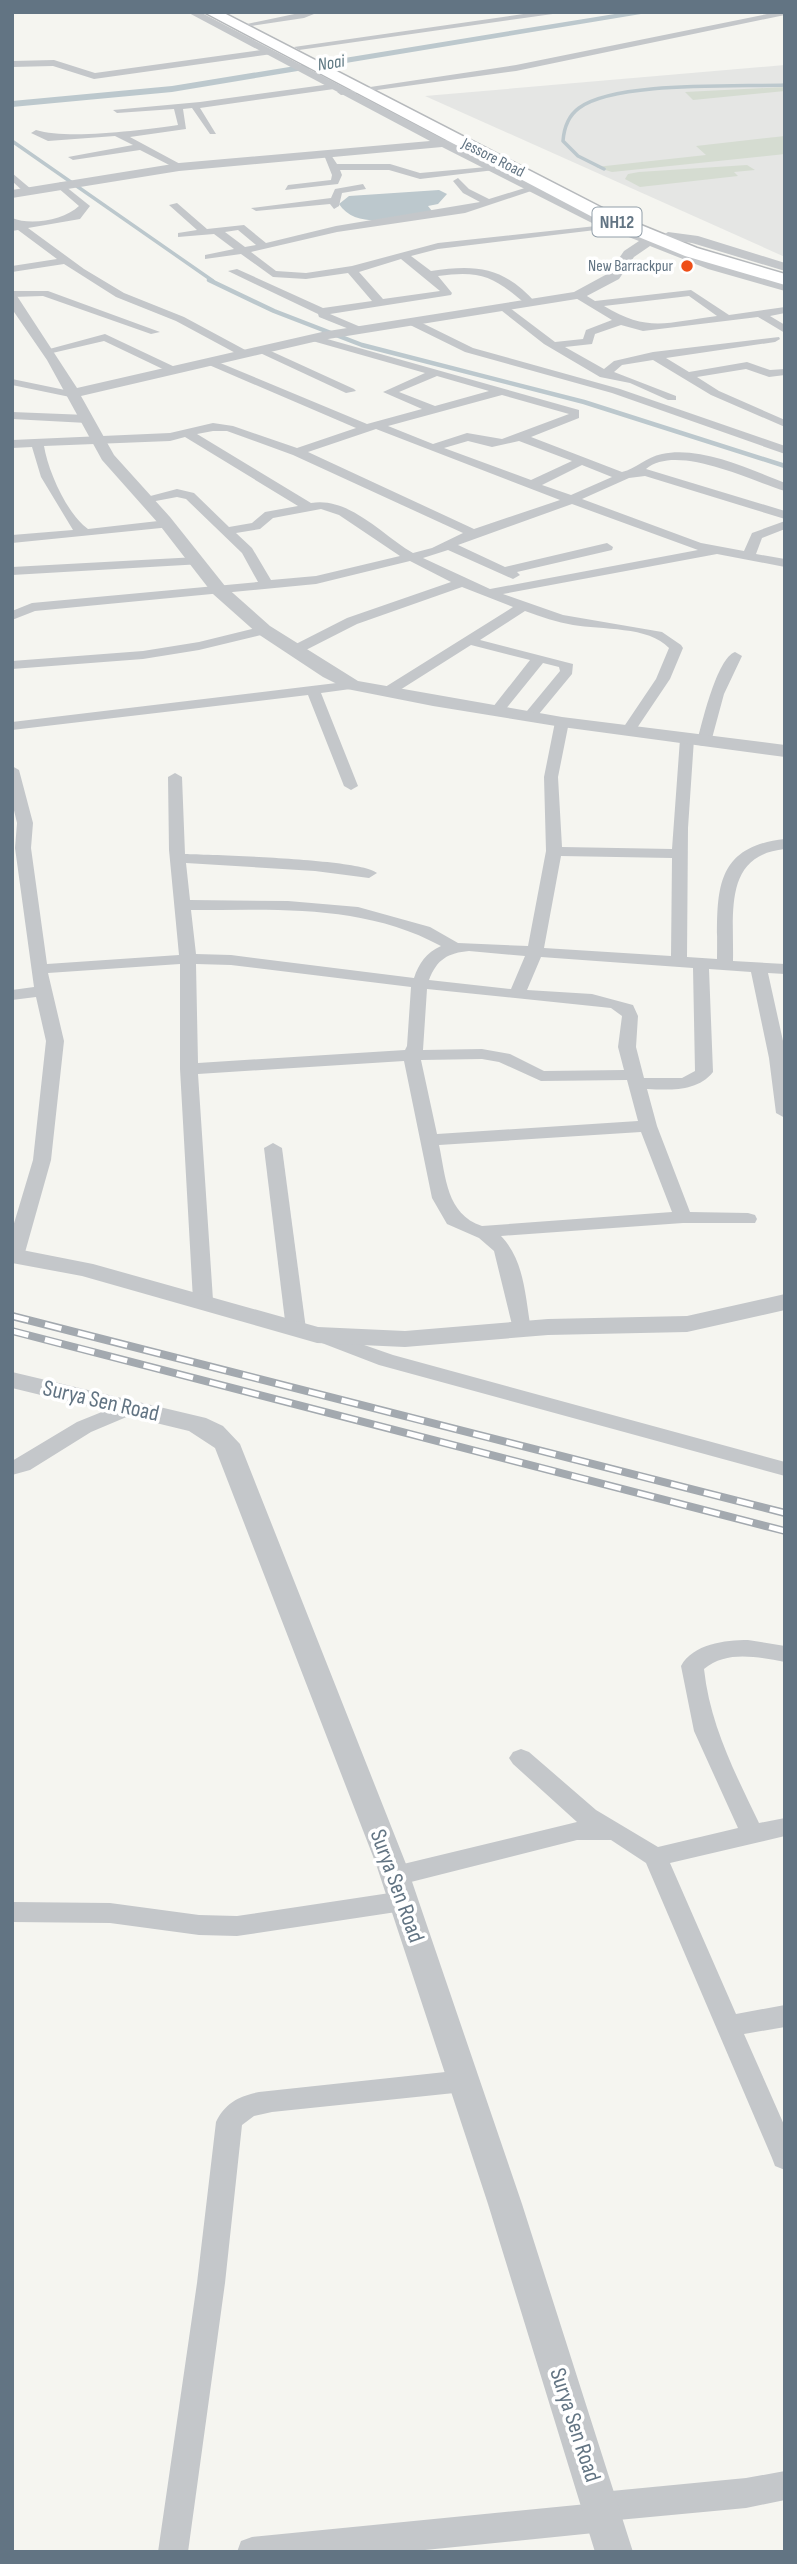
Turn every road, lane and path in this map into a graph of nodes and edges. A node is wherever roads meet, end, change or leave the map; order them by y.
1 (192, 12) edge
2 (211, 12) edge
3 (228, 12) edge
4 (308, 12) edge
5 (562, 12) edge
6 (785, 13) edge
7 (251, 24) junction
8 (283, 51) junction
9 (12, 64) edge
10 (326, 72) junction
11 (367, 88) junction
12 (336, 89) junction
13 (194, 105) junction
14 (178, 107) junction
15 (117, 110) dead end
16 (213, 132) dead end
17 (36, 133) dead end
18 (122, 135) junction
19 (460, 141) junction
20 (140, 147) junction
21 (329, 154) junction
22 (72, 157) dead end
23 (179, 167) junction
24 (334, 167) junction
25 (498, 169) junction
26 (12, 176) edge
27 (458, 180) dead end
28 (60, 185) junction
29 (540, 186) junction
30 (363, 187) dead end
31 (288, 188) dead end
32 (28, 191) junction
33 (12, 194) edge
34 (334, 201) junction
35 (487, 202) junction
36 (174, 205) dead end
37 (256, 208) dead end
38 (419, 217) junction
39 (15, 225) edge
40 (356, 226) junction
41 (618, 226) junction
42 (211, 231) junction
43 (182, 235) dead end
44 (668, 236) junction
45 (647, 242) junction
46 (456, 243) junction
47 (264, 246) junction
48 (242, 251) junction
49 (402, 255) junction
50 (209, 257) dead end
51 (66, 261) junction
52 (785, 267) edge
53 (12, 269) edge
54 (353, 269) junction
55 (233, 271) dead end
56 (785, 273) edge
57 (429, 274) junction
58 (785, 280) edge
59 (785, 287) edge
60 (12, 293) edge
61 (578, 295) junction
62 (380, 303) junction
63 (531, 303) junction
64 (594, 304) junction
65 (15, 306) edge
66 (502, 307) junction
67 (785, 310) edge
68 (323, 312) junction
69 (760, 314) junction
70 (728, 318) junction
71 (410, 321) junction
72 (621, 321) junction
73 (186, 322) junction
74 (785, 330) edge
75 (354, 331) junction
76 (155, 332) junction
77 (318, 337) junction
78 (781, 341) edge
79 (121, 343) junction
80 (553, 345) junction
81 (262, 350) junction
82 (48, 351) junction
83 (245, 354) junction
84 (653, 355) junction
85 (213, 363) junction
86 (173, 370) junction
87 (765, 372) junction
88 (785, 372) edge
89 (435, 373) junction
90 (604, 375) junction
91 (686, 376) junction
92 (12, 382) edge
93 (785, 386) edge
94 (504, 390) junction
95 (350, 391) dead end
96 (70, 394) junction
97 (435, 410) junction
98 (674, 410) junction
99 (12, 415) edge
100 (87, 419) junction
101 (784, 423) edge
102 (371, 426) junction
103 (724, 428) junction
104 (187, 433) junction
105 (521, 437) junction
106 (97, 440) junction
107 (38, 443) junction
108 (12, 444) edge
109 (433, 448) junction
110 (785, 450) edge
111 (297, 452) junction
112 (581, 461) junction
113 (635, 472) junction
114 (621, 476) junction
115 (531, 485) junction
116 (785, 487) edge
117 (145, 499) junction
118 (571, 500) junction
119 (309, 507) junction
120 (785, 515) edge
121 (167, 524) junction
122 (785, 525) edge
123 (229, 531) junction
124 (85, 533) junction
125 (472, 533) junction
126 (12, 539) edge
127 (447, 545) junction
128 (607, 547) dead end
129 (716, 551) junction
130 (749, 556) junction
131 (413, 559) junction
132 (197, 561) junction
133 (785, 564) edge
134 (503, 571) junction
135 (12, 572) edge
136 (462, 582) junction
137 (533, 584) junction
138 (267, 585) junction
139 (219, 590) junction
140 (488, 593) junction
141 (524, 606) junction
142 (12, 616) edge
143 (264, 630) junction
144 (469, 641) junction
145 (295, 650) junction
146 (735, 656) dead end
147 (539, 658) junction
148 (12, 665) edge
149 (353, 685) junction
150 (313, 690) junction
151 (387, 692) junction
152 (496, 712) junction
153 (530, 717) junction
154 (562, 722) junction
155 (12, 726) edge
156 (628, 731) junction
157 (695, 740) junction
158 (785, 751) edge
159 (12, 770) edge
160 (175, 777) dead end
161 (351, 786) dead end
162 (785, 844) edge
163 (18, 848) edge
164 (554, 851) junction
165 (680, 854) junction
166 (178, 858) junction
167 (369, 873) dead end
168 (183, 905) junction
169 (454, 947) junction
170 (535, 952) junction
171 (188, 959) junction
172 (679, 961) junction
173 (701, 963) junction
174 (725, 965) junction
175 (758, 967) junction
176 (41, 969) junction
177 (785, 969) edge
178 (417, 984) junction
179 (44, 991) junction
180 (516, 994) junction
181 (12, 995) edge
182 (411, 1055) junction
183 (188, 1069) junction
184 (635, 1079) junction
185 (783, 1087) edge
186 (785, 1113) edge
187 (648, 1126) junction
188 (429, 1140) junction
189 (273, 1148) dead end
190 (683, 1217) junction
191 (748, 1219) dead end
192 (479, 1232) junction
193 (13, 1256) edge
194 (203, 1300) junction
195 (785, 1302) edge
196 (521, 1329) junction
197 (307, 1332) junction
198 (12, 1380) edge
199 (129, 1409) junction
200 (12, 1468) edge
201 (785, 1469) edge
202 (785, 1654) edge
203 (521, 1758) dead end
204 (785, 1827) edge
205 (615, 1830) junction
206 (752, 1833) junction
207 (655, 1857) junction
208 (399, 1888) junction
209 (12, 1912) edge
210 (785, 2016) edge
211 (728, 2026) junction
212 (464, 2081) junction
213 (785, 2158) edge
214 (785, 2486) edge
215 (603, 2512) junction
216 (173, 2552) edge
217 (252, 2552) edge
218 (614, 2552) edge

1 - 8 street
2 - 8 highway, Jessore Road / NH12
3 - 7 highway, NH12
4 - 7 street
5 - 8 street
6 - 11 street
7 - 8 highway, NH12
8 - 9 street
8 - 10 highway, Jessore Road / NH12
10 - 11 highway, Jessore Road / NH12
10 - 12 street
11 - 12 street
11 - 19 highway, Jessore Road / NH12
12 - 13 street
12 - 19 street
13 - 14 street
13 - 16 street
14 - 15 street
14 - 18 street
17 - 18 street
18 - 20 street
19 - 21 street
19 - 25 street
19 - 29 highway, Jessore Road / NH12
19 - 44 highway, NH12
20 - 22 street
20 - 23 street
21 - 23 street
21 - 24 street
23 - 28 street
24 - 25 street
24 - 31 street
25 - 29 street
26 - 32 street
27 - 35 street
28 - 32 street
28 - 39 street
29 - 35 street
29 - 41 highway, Jessore Road / NH12
30 - 34 street
32 - 33 street
34 - 37 street
34 - 40 street
35 - 38 street
36 - 42 street
38 - 40 street
38 - 46 street
39 - 51 street
40 - 47 street
41 - 45 street
41 - 46 street
41 - 58 highway, Jessore Road / NH12
42 - 43 street
42 - 47 street
42 - 48 street
44 - 52 street
44 - 56 highway, NH12
45 - 59 street
45 - 61 street
46 - 49 street
47 - 48 street
48 - 50 street
48 - 54 street
49 - 54 street
49 - 57 street
51 - 53 street
51 - 73 street
54 - 62 street
55 - 68 street
57 - 62 street
57 - 63 street
60 - 76 street
61 - 63 street
61 - 64 street
62 - 68 street
63 - 66 street
64 - 70 street
64 - 72 street
65 - 82 street
66 - 71 street
66 - 80 street
67 - 69 street
68 - 75 street
69 - 70 street
69 - 74 street
70 - 72 street
71 - 75 street
71 - 98 street
72 - 80 street
73 - 76 street
73 - 83 street
75 - 77 street
76 - 79 street
77 - 81 street
77 - 89 street
78 - 84 street
79 - 82 street
79 - 86 street
80 - 90 street
81 - 83 street
81 - 95 street
82 - 96 street
83 - 85 street
84 - 90 street
84 - 91 street
85 - 86 street
85 - 102 street
86 - 96 street
87 - 88 street
87 - 91 street
87 - 93 street
89 - 94 street
89 - 97 street
90 - 98 street
91 - 101 street
92 - 96 street
94 - 97 street
94 - 105 street
96 - 100 street
97 - 102 street
98 - 103 street
99 - 100 street
100 - 106 street
101 - 103 street
102 - 109 street
102 - 111 street
103 - 110 street
104 - 106 street
104 - 111 street
104 - 119 street
105 - 109 street
105 - 112 street
106 - 107 street
106 - 117 street
107 - 108 street
107 - 124 street
109 - 115 street
111 - 125 street
112 - 114 street
112 - 115 street
113 - 114 street
113 - 116 street
113 - 120 street
114 - 118 street
115 - 118 street
117 - 121 street
117 - 123 street
118 - 125 street
118 - 129 street
119 - 123 street
119 - 131 street
121 - 124 street
121 - 132 street
122 - 130 street
123 - 138 street
124 - 126 street
125 - 127 street
127 - 131 street
127 - 134 street
128 - 134 street
129 - 130 street
129 - 137 street
130 - 133 street
131 - 136 street
131 - 138 street
132 - 135 street
132 - 139 street
134 - 137 street
136 - 140 street
136 - 145 street
137 - 140 street
138 - 139 street
139 - 142 street
139 - 143 street
140 - 141 street
141 - 144 street
141 - 156 street
143 - 145 street
143 - 148 street
144 - 147 street
144 - 151 street
145 - 149 street
146 - 157 street
147 - 152 street
147 - 153 street
149 - 150 street
149 - 151 street
150 - 155 street
150 - 161 street
151 - 152 street
152 - 153 street
153 - 154 street
154 - 156 street
154 - 164 street
156 - 157 street
157 - 158 street
157 - 165 street
159 - 163 street
160 - 166 street
162 - 174 street
163 - 176 street
164 - 165 street
164 - 170 street
165 - 172 street
166 - 167 street
166 - 168 street
168 - 169 street
168 - 171 street
169 - 170 street
169 - 178 street
170 - 172 street
170 - 180 street
171 - 176 street
171 - 178 street
171 - 183 street
172 - 173 street
173 - 174 street
173 - 184 street
174 - 175 street
175 - 177 street
175 - 185 street
176 - 179 street
178 - 180 street
178 - 182 street
179 - 181 street
179 - 193 street
180 - 184 street
182 - 183 street
182 - 184 street
182 - 188 street
183 - 194 street
184 - 187 street
185 - 186 street
187 - 188 street
187 - 190 street
188 - 192 street
189 - 197 street
190 - 191 street
190 - 192 street
192 - 196 street
193 - 194 street
194 - 197 street
195 - 196 street
196 - 197 street
197 - 201 street
198 - 199 street, Surya Sen Road
199 - 200 street
199 - 208 street, Surya Sen Road
202 - 206 street
203 - 205 street
204 - 206 street
205 - 207 street
205 - 208 street
206 - 207 street
207 - 211 street
208 - 209 street
208 - 212 street, Surya Sen Road
210 - 211 street
211 - 213 street
212 - 215 street, Surya Sen Road
212 - 216 street
214 - 215 street
215 - 217 street
215 - 218 street, Surya Sen Road

